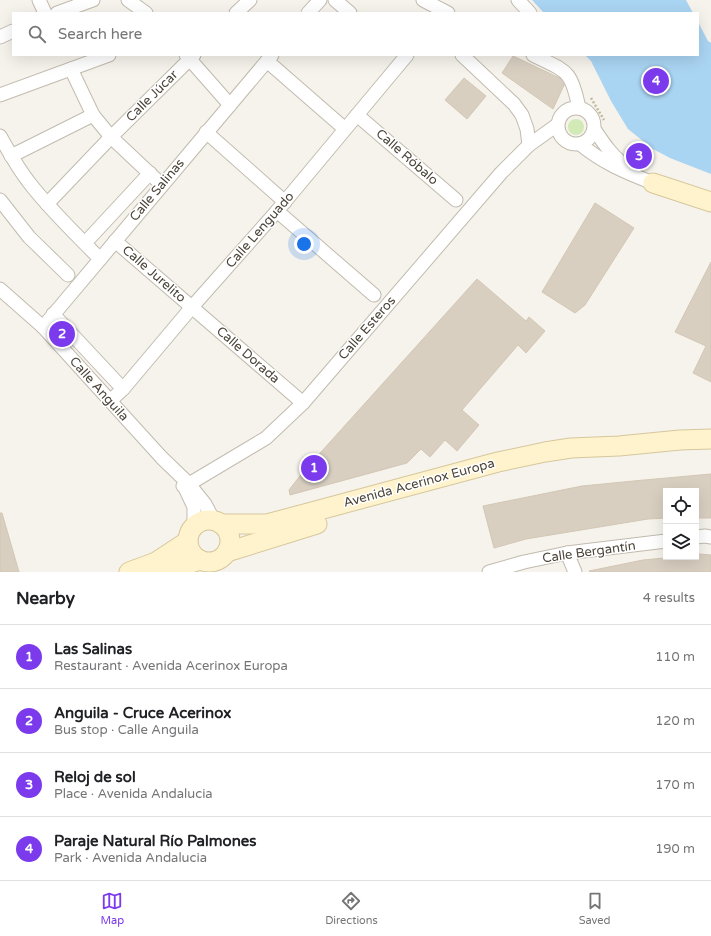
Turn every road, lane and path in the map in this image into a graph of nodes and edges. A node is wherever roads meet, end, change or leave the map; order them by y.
1 (39, 0) edge
2 (93, 0) edge
3 (128, 0) edge
4 (250, 0) edge
5 (320, 0) edge
6 (335, 0) edge
7 (423, 0) edge
8 (518, 0) edge
9 (45, 12) edge
10 (60, 12) edge
11 (145, 12) edge
12 (237, 12) edge
13 (309, 12) edge
14 (349, 12) edge
15 (446, 12) edge
16 (529, 12) edge
17 (12, 32) edge
18 (0, 37) edge
19 (106, 56) edge
20 (190, 56) edge
21 (403, 56) edge
22 (463, 56) edge
23 (535, 56) edge
24 (270, 58) edge
25 (71, 69) junction
26 (0, 95) edge
27 (590, 96) dead end
28 (230, 105) junction
29 (578, 108) junction
30 (93, 115) junction
31 (357, 115) junction
32 (558, 125) junction
33 (600, 126) junction
34 (345, 129) junction
35 (206, 132) junction
36 (0, 136) edge
37 (111, 137) junction
38 (563, 138) junction
39 (580, 144) junction
40 (529, 145) junction
41 (11, 156) junction
42 (150, 173) junction
43 (653, 183) junction
44 (162, 185) junction
45 (0, 200) edge
46 (456, 200) dead end
47 (711, 202) edge
48 (48, 204) junction
49 (281, 206) junction
50 (115, 240) junction
51 (85, 243) junction
52 (100, 258) junction
53 (68, 275) dead end
54 (0, 289) edge
55 (374, 295) dead end
56 (192, 307) junction
57 (53, 314) junction
58 (43, 327) junction
59 (123, 389) junction
60 (110, 401) junction
61 (303, 403) junction
62 (711, 439) edge
63 (619, 446) junction
64 (186, 485) junction
65 (218, 522) junction
66 (191, 533) junction
67 (699, 537) edge
68 (711, 537) edge
69 (663, 541) edge
70 (226, 552) junction
71 (567, 553) junction
72 (200, 560) junction
73 (129, 572) edge
74 (164, 572) edge
75 (490, 572) edge
76 (575, 572) edge

1 - 9 street
2 - 10 street
3 - 11 street
4 - 12 street
5 - 13 street
6 - 14 street
7 - 15 street
8 - 16 street
17 - 18 street
19 - 25 street
20 - 28 street
20 - 37 street, Calle Júcar
21 - 31 street, Calle Lenguado
22 - 40 street
23 - 29 street
24 - 28 street, Calle Salinas
24 - 34 street
25 - 26 street
25 - 30 street
27 - 33 path
28 - 35 street, Calle Salinas
29 - 32 street
29 - 33 street
30 - 37 street
30 - 41 street
31 - 34 street, Calle Lenguado
31 - 46 street, Calle Róbalo
32 - 38 street
32 - 40 street, Calle Esteros
33 - 39 street
33 - 43 street
34 - 49 street, Calle Lenguado
35 - 44 street, Calle Salinas
35 - 49 street
36 - 41 street
37 - 42 street
37 - 48 street, Calle Júcar
38 - 39 street
38 - 40 street
39 - 43 street
40 - 61 street, Calle Esteros
41 - 48 street
42 - 44 street
42 - 51 street
43 - 47 street
44 - 50 street, Calle Salinas
45 - 53 street
48 - 51 street
49 - 55 street
49 - 56 street, Calle Lenguado
50 - 52 street, Calle Salinas
50 - 56 street, Calle Jurelito
51 - 52 street
52 - 57 street, Calle Salinas
54 - 58 street, Calle Anguila
56 - 59 street, Calle Lenguado
56 - 61 street, Calle Dorada
57 - 58 street, Calle Salinas
57 - 59 street, Calle Anguila
58 - 60 street, Calle Anguila
59 - 60 street, Calle Lenguado
60 - 64 street, Calle Anguila
61 - 64 street, Calle Esteros
62 - 63 street, Avenida Acerinox Europa
63 - 65 street, Avenida Acerinox Europa
63 - 70 street, Avenida Acerinox Europa
64 - 65 street, Calle Anguila
64 - 66 street, Calle Anguila
65 - 66 street
65 - 70 street
66 - 72 street
66 - 73 street
67 - 68 street
69 - 71 street, Calle Bergantín
70 - 72 street
71 - 75 street, Calle Bergantín
71 - 76 street
72 - 74 street

